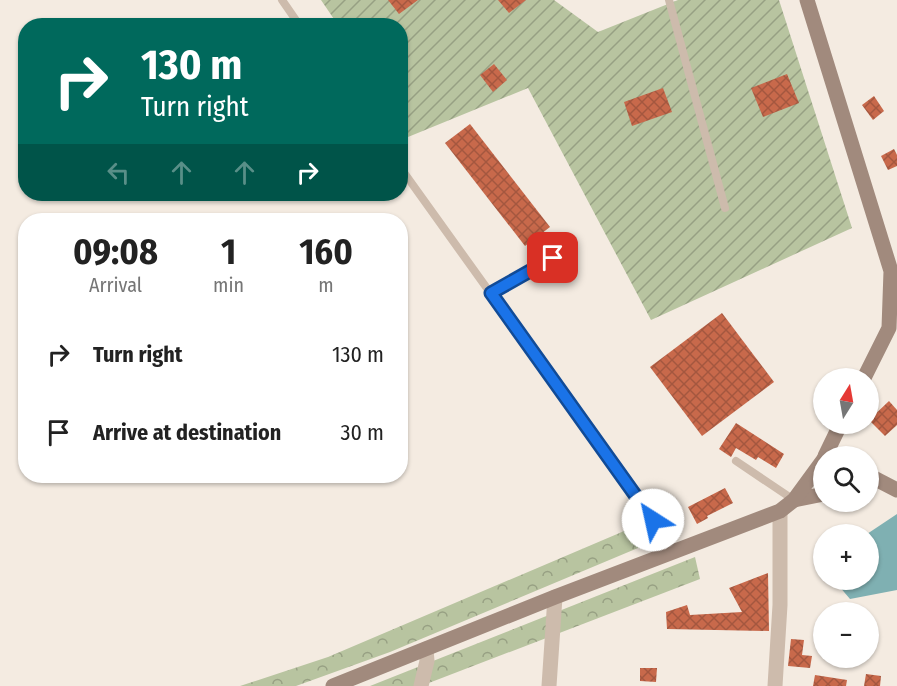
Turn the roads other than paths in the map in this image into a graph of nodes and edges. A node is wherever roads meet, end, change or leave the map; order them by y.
1 (282, 0) edge
2 (669, 0) edge
3 (807, 0) edge
4 (294, 18) edge
5 (408, 177) edge
6 (725, 208) dead end
7 (553, 258) dead end
8 (491, 293) junction
9 (893, 326) edge
10 (870, 368) edge
11 (736, 461) dead end
12 (813, 473) edge
13 (879, 481) edge
14 (879, 489) edge
15 (897, 491) edge
16 (813, 497) edge
17 (795, 500) junction
18 (780, 511) junction
19 (665, 522) dead end
20 (555, 597) junction
21 (426, 649) junction
22 (333, 686) edge
23 (421, 686) edge
24 (549, 686) edge
25 (775, 686) edge

1 - 4 lane
2 - 6 lane
3 - 9 street
5 - 8 lane
7 - 8 lane
8 - 19 lane
9 - 10 street
11 - 17 lane
12 - 17 street
13 - 15 street
14 - 15 street
16 - 17 street
17 - 18 street
18 - 20 street
18 - 25 street
20 - 21 street
20 - 24 street
21 - 22 street
21 - 23 street

